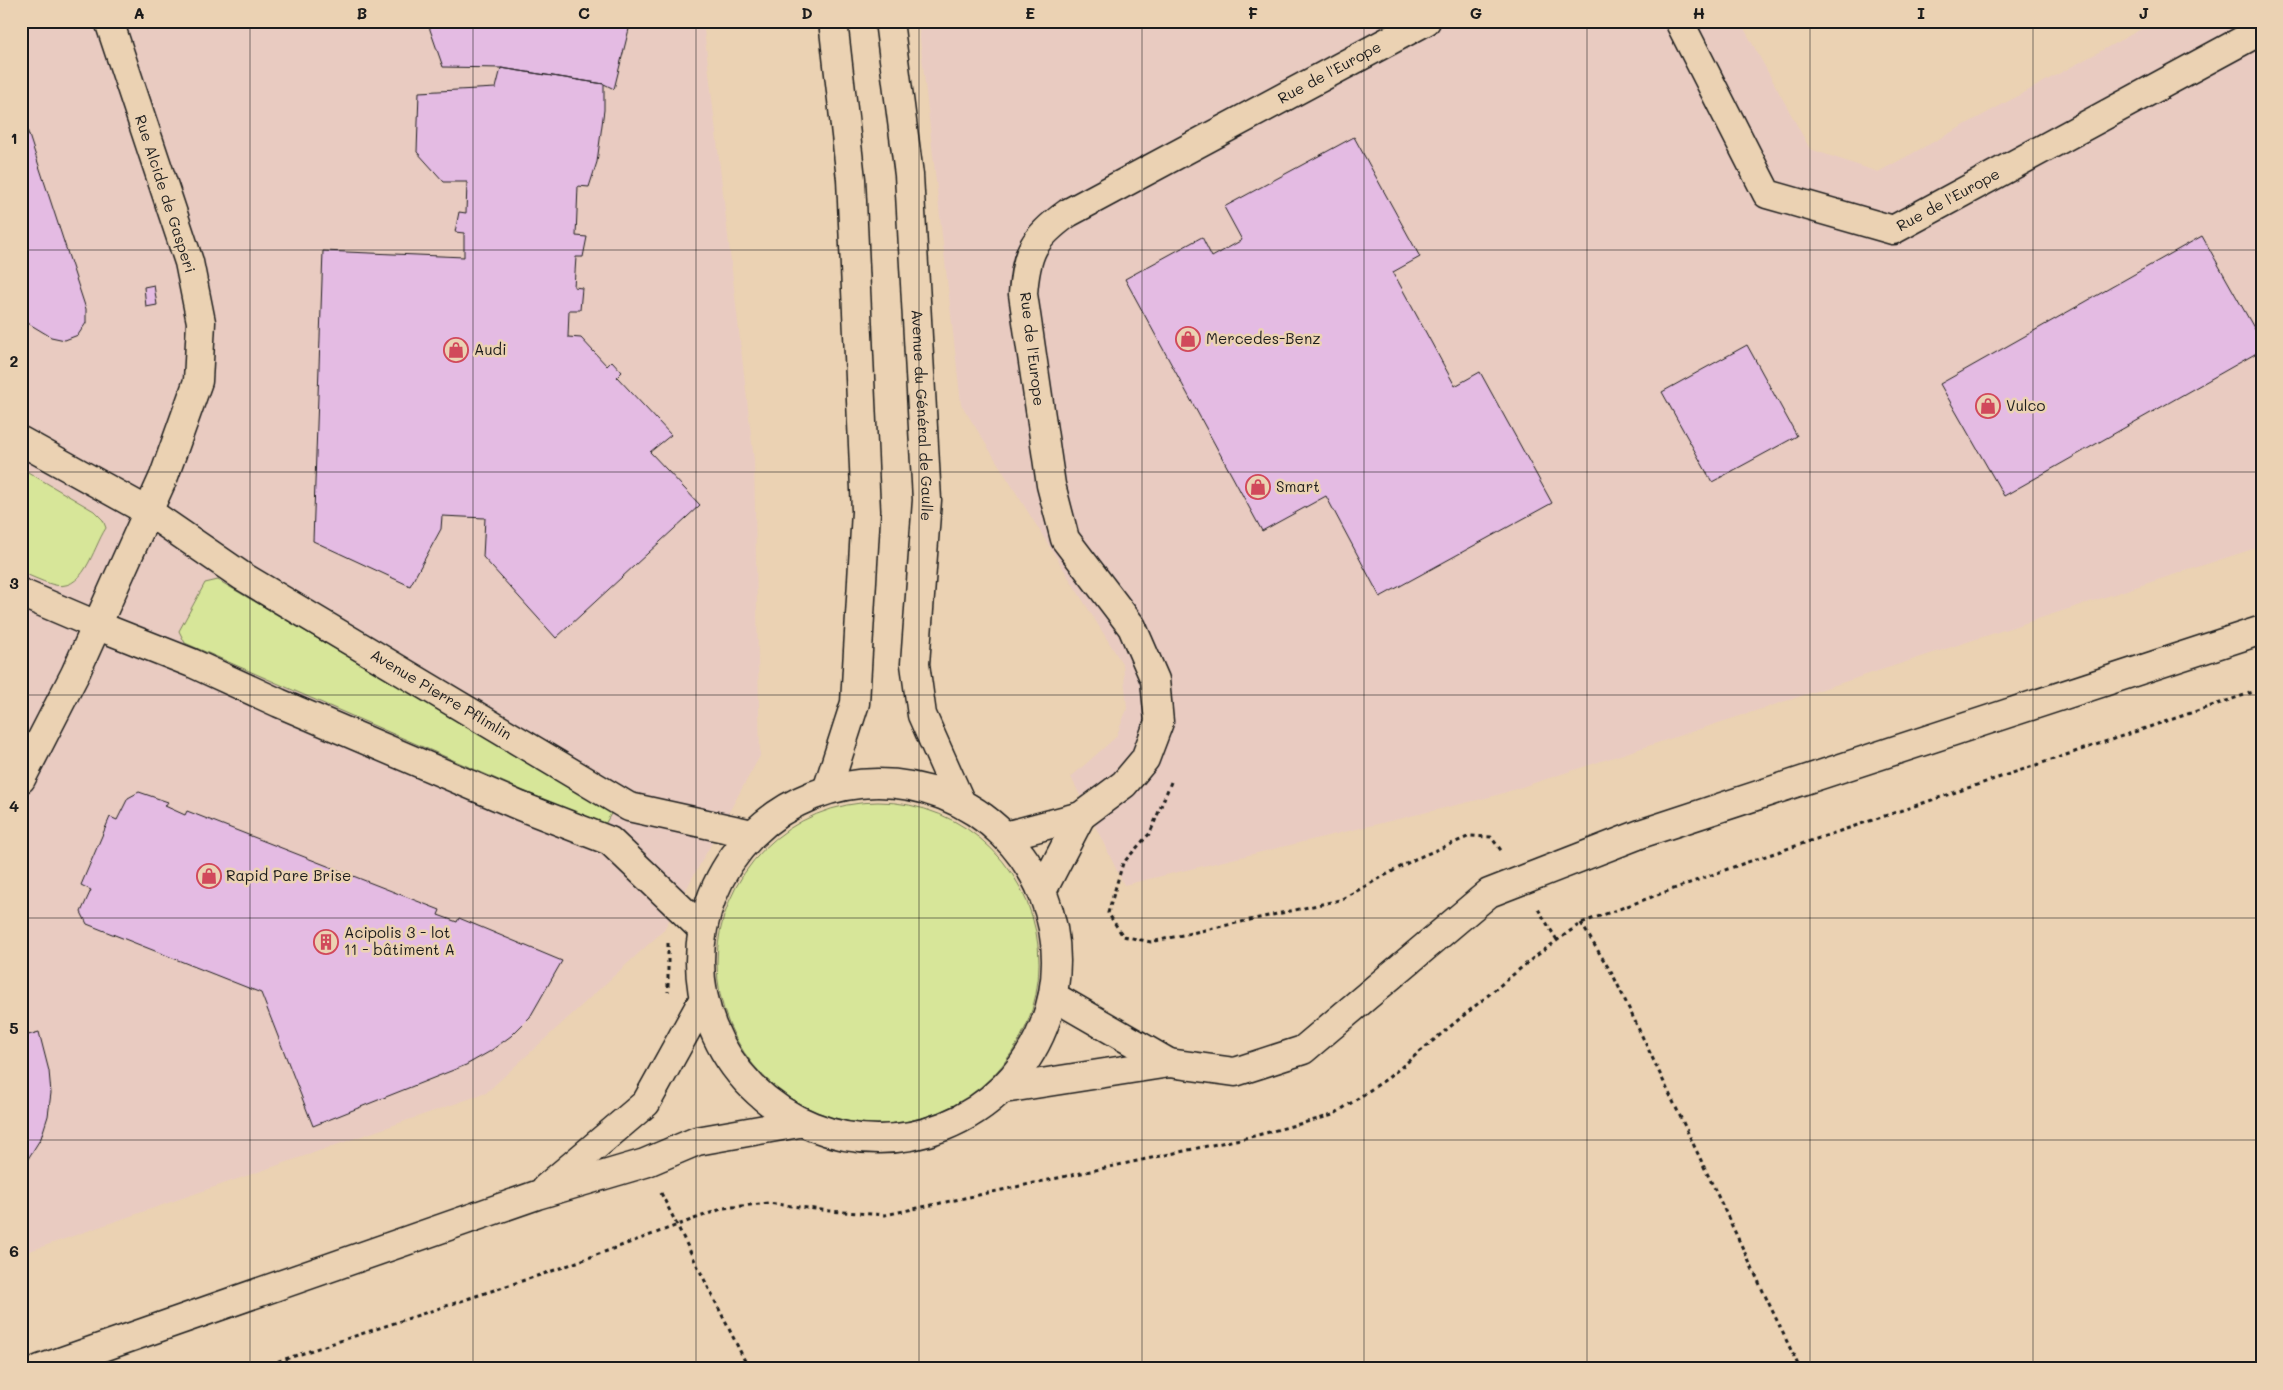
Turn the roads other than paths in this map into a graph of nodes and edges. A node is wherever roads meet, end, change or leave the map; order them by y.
1 (109, 21) edge
2 (833, 21) edge
3 (889, 21) edge
4 (1426, 21) edge
5 (1679, 21) edge
6 (2262, 30) edge
7 (21, 441) edge
8 (149, 512) junction
9 (21, 593) edge
10 (96, 625) junction
11 (2262, 630) edge
12 (21, 780) edge
13 (828, 788) junction
14 (961, 803) junction
15 (1081, 816) junction
16 (752, 834) junction
17 (1005, 836) junction
18 (1042, 891) junction
19 (702, 929) junction
20 (1053, 996) junction
21 (703, 1000) junction
22 (1169, 1063) junction
23 (1003, 1088) junction
24 (799, 1123) junction
25 (537, 1195) junction
26 (40, 1369) edge

1 - 8 main road, Rue Alcide de Gasperi
2 - 13 main road
3 - 14 main road, Avenue du Général de Gaulle
4 - 15 main road, Rue de l'Europe
5 - 6 main road, Rue de l'Europe
7 - 8 main road, Avenue Pierre Pflimlin
8 - 10 main road
8 - 16 main road, Avenue Pierre Pflimlin
9 - 10 main road
10 - 12 main road
10 - 19 main road
11 - 22 main road
13 - 14 main road
13 - 16 main road
14 - 17 main road
15 - 17 main road, Rue de l'Europe
15 - 18 main road, Rue de l'Europe
16 - 19 main road
17 - 18 main road
18 - 20 main road
19 - 21 main road
20 - 22 main road
20 - 23 main road
21 - 24 main road
21 - 25 main road
22 - 23 main road
23 - 24 main road
24 - 25 main road
25 - 26 main road

